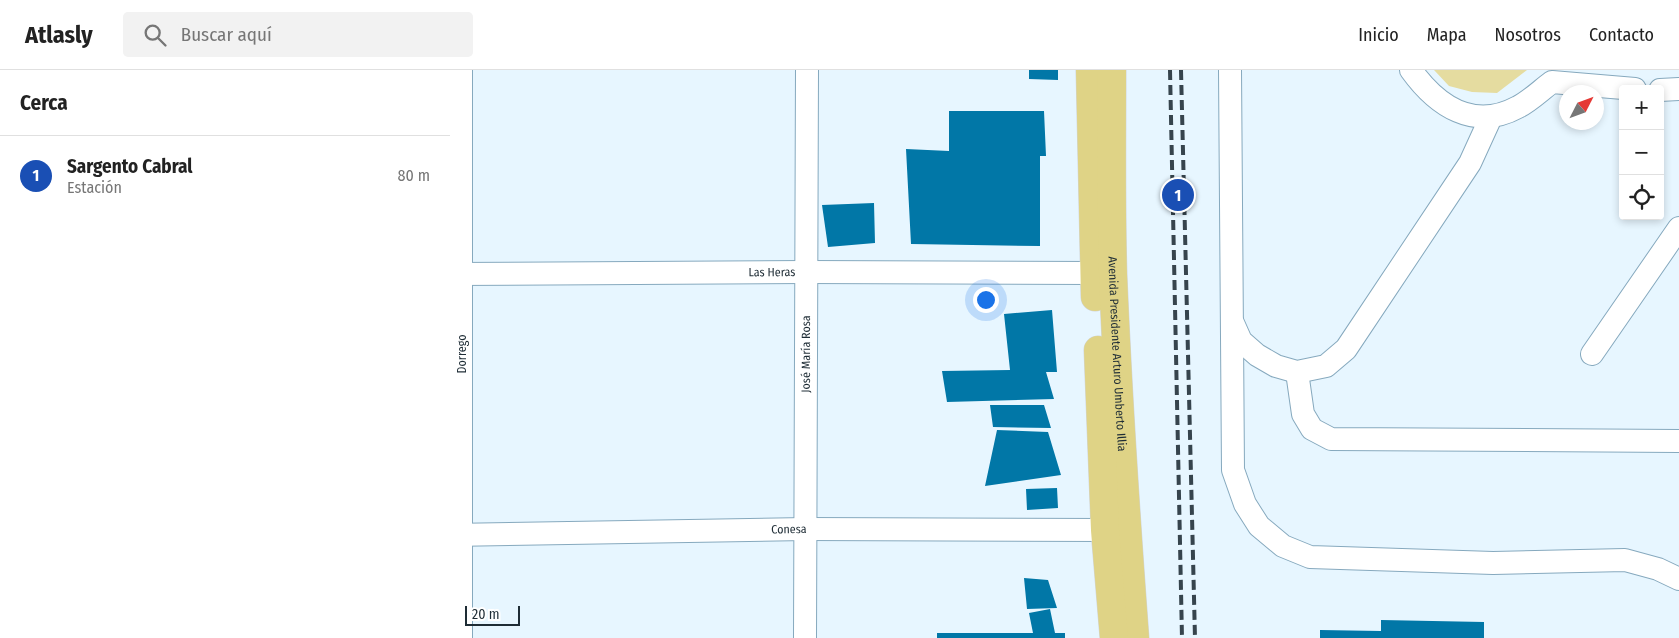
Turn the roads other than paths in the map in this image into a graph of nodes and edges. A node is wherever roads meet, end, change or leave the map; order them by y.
1 (461, 70) edge
2 (807, 70) edge
3 (1090, 70) edge
4 (1112, 70) edge
5 (1230, 70) edge
6 (1411, 70) edge
7 (1555, 76) edge
8 (1619, 86) edge
9 (1679, 89) edge
10 (1664, 90) edge
11 (1491, 117) junction
12 (1679, 228) edge
13 (806, 272) junction
14 (1094, 273) junction
15 (456, 274) edge
16 (1233, 323) junction
17 (1592, 354) dead end
18 (1296, 372) junction
19 (1679, 441) edge
20 (1116, 528) junction
21 (806, 529) junction
22 (456, 534) edge
23 (1679, 579) edge
24 (461, 638) edge
25 (804, 638) edge
26 (1114, 638) edge
27 (1135, 638) edge

1 - 15 street, Dorrego
2 - 13 street, José María Rosa
3 - 14 main road, Avenida Presidente Arturo Umberto Illia
4 - 20 main road, Avenida Presidente Arturo Umberto Illia
5 - 16 street
6 - 11 street
7 - 8 street
7 - 11 street
9 - 10 street
11 - 18 street
12 - 17 street
13 - 14 street, Las Heras
13 - 15 street, Las Heras
13 - 21 street, José María Rosa
14 - 20 main road, Avenida Presidente Arturo Umberto Illia
15 - 22 street, Dorrego
16 - 18 street
16 - 23 street
18 - 19 street
20 - 21 street, Conesa
20 - 26 main road, Avenida Presidente Arturo Umberto Illia
20 - 27 main road, Avenida Presidente Arturo Umberto Illia
21 - 22 street, Conesa
21 - 25 street, José María Rosa
22 - 24 street, Dorrego

